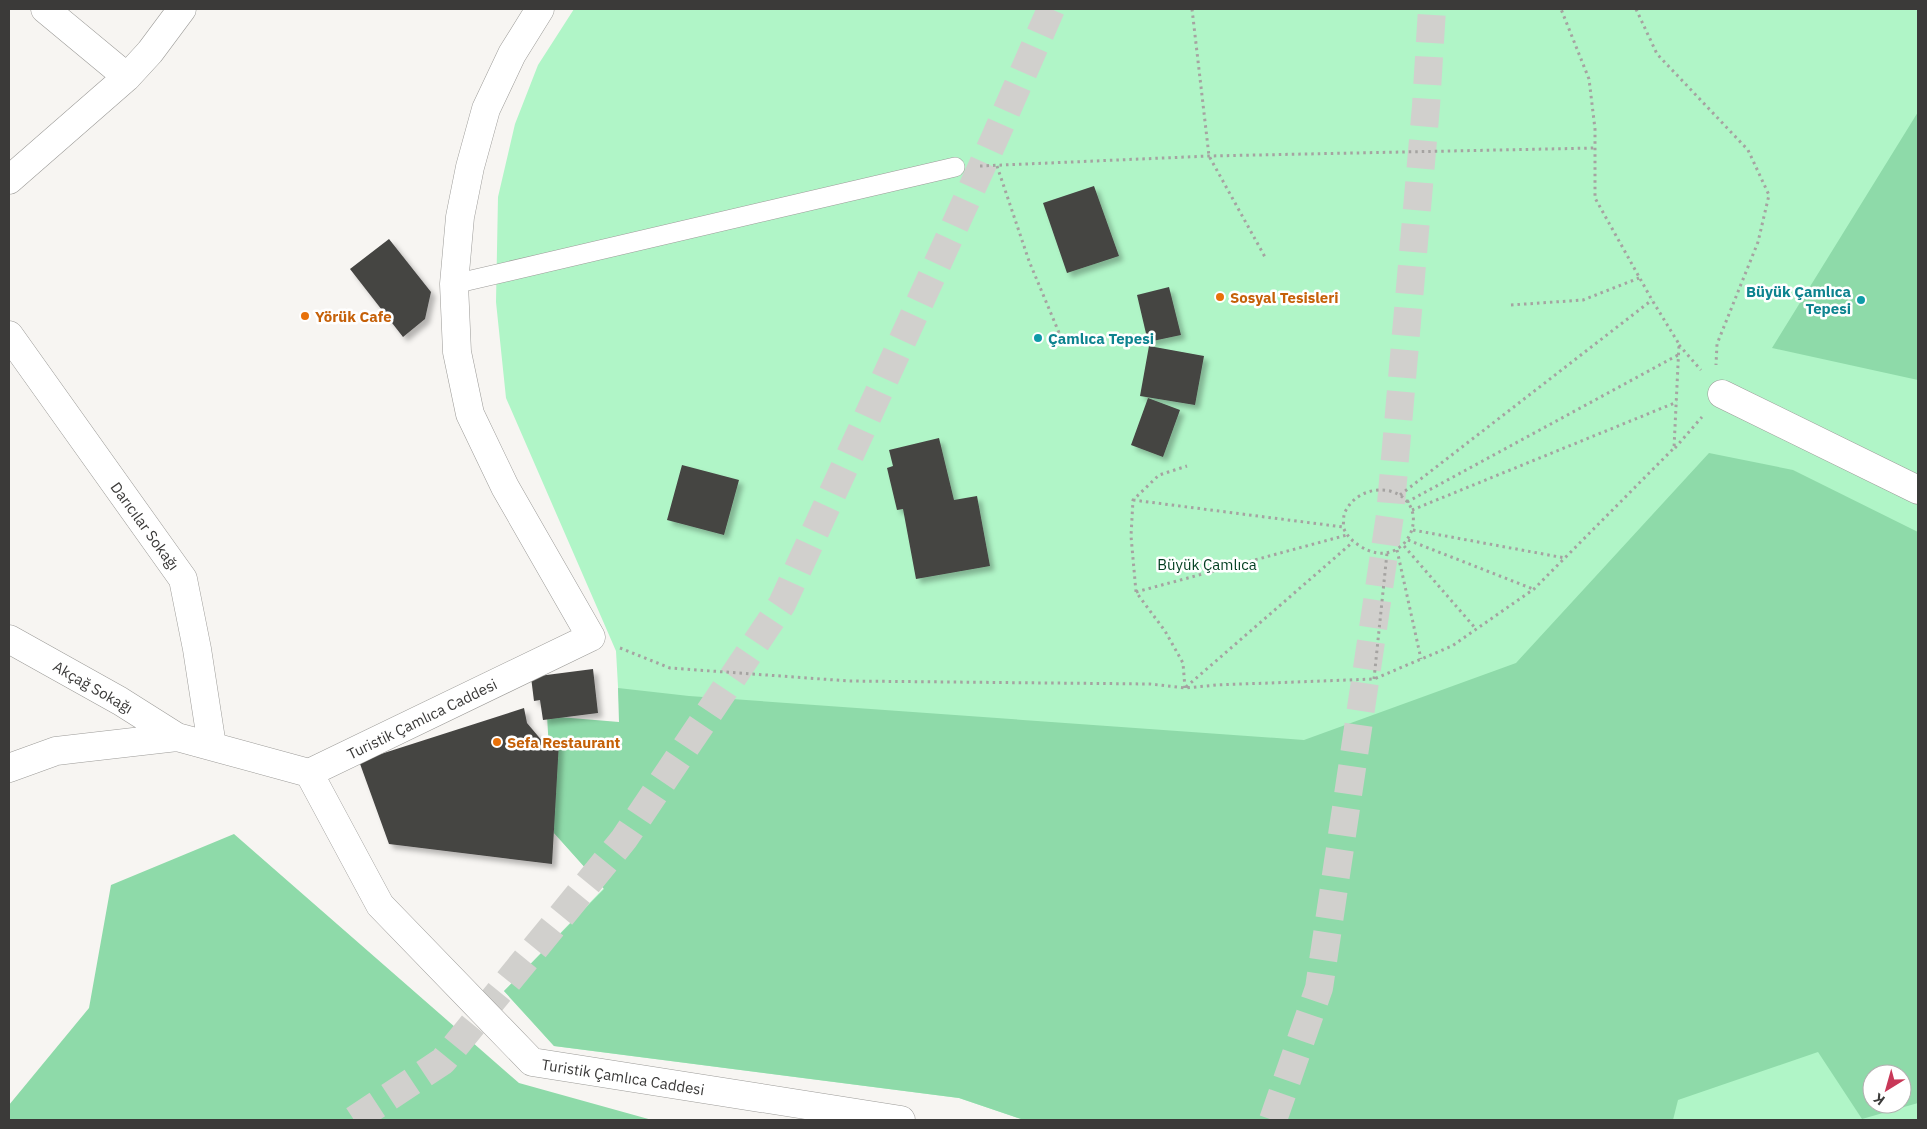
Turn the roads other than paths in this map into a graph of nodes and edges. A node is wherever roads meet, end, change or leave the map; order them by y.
1 (45, 9) edge
2 (182, 9) edge
3 (540, 9) edge
4 (127, 77) junction
5 (954, 168) road end
6 (9, 180) edge
7 (454, 284) junction
8 (9, 335) edge
9 (1718, 382) road end
10 (1918, 490) edge
11 (9, 639) edge
12 (177, 736) junction
13 (212, 746) junction
14 (9, 768) edge
15 (309, 773) junction
16 (901, 1120) edge

1 - 4 street
2 - 4 street
3 - 7 street
4 - 6 street
5 - 7 lane
7 - 15 street, Turistik Çamlıca Caddesi
8 - 13 street, Darıcılar Sokağı
9 - 10 street
11 - 12 street, Akçağ Sokağı
12 - 13 street
12 - 14 street
13 - 15 street
15 - 16 street, Turistik Çamlıca Caddesi

